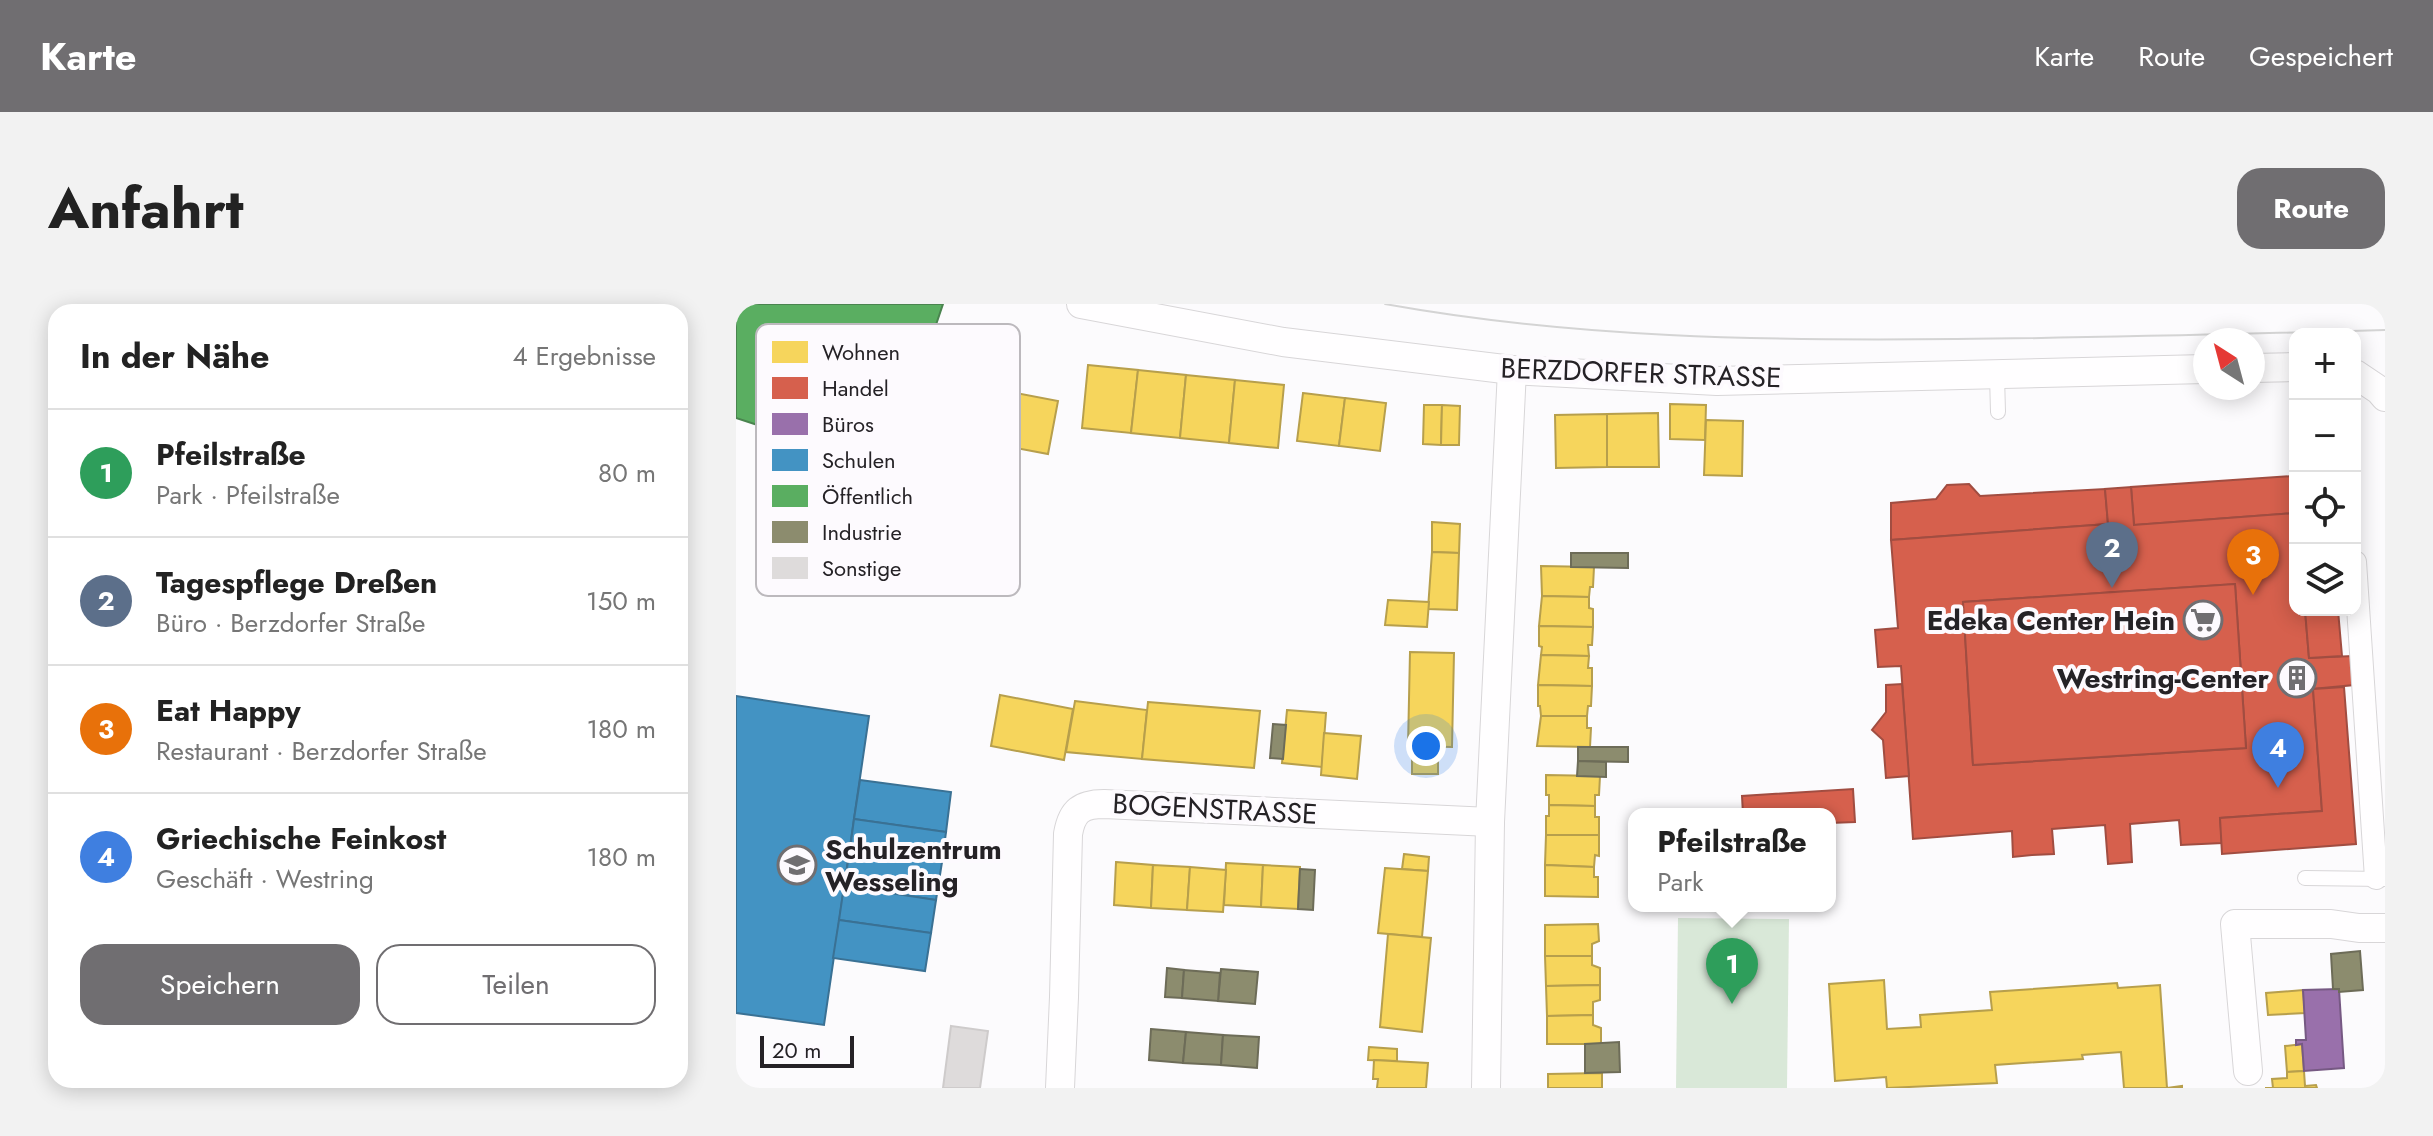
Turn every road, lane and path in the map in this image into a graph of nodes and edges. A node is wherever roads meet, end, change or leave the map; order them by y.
1 (1081, 304) edge
2 (2289, 367) edge
3 (2265, 368) edge
4 (2193, 369) edge
5 (1512, 370) junction
6 (1997, 376) junction
7 (2361, 378) edge
8 (2385, 397) edge
9 (1998, 412) dead end
10 (2359, 616) edge
11 (1490, 822) junction
12 (2305, 878) dead end
13 (2381, 879) edge
14 (2385, 928) edge
15 (2248, 1071) dead end
16 (1060, 1088) edge
17 (1486, 1088) edge

1 - 5 street, BERZDORFER STRASSE
2 - 3 street
4 - 6 street, BERZDORFER STRASSE
5 - 6 street, BERZDORFER STRASSE
5 - 11 street
6 - 9 lane
7 - 8 street
10 - 13 street
11 - 16 street, BOGENSTRASSE
11 - 17 street
12 - 13 lane
14 - 15 street

